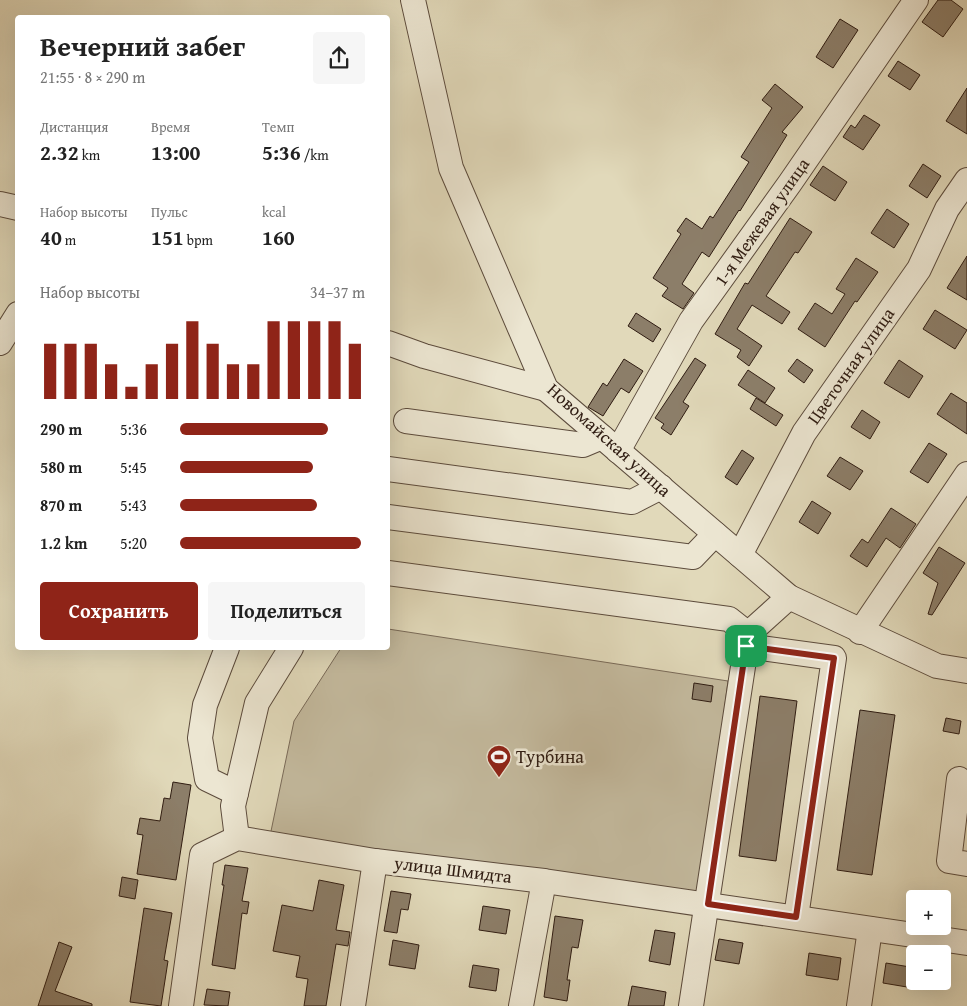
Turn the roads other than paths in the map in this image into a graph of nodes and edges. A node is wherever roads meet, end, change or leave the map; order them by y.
1 (413, 0) edge
2 (916, 0) edge
3 (967, 180) edge
4 (0, 204) edge
5 (15, 207) edge
6 (15, 319) edge
7 (0, 343) edge
8 (390, 344) edge
9 (546, 389) junction
10 (406, 422) dead end
11 (610, 444) junction
12 (390, 469) edge
13 (967, 474) edge
14 (661, 487) junction
15 (390, 517) edge
16 (716, 534) junction
17 (740, 555) junction
18 (390, 573) edge
19 (789, 597) junction
20 (860, 632) junction
21 (747, 640) junction
22 (226, 650) edge
23 (290, 650) edge
24 (967, 671) edge
25 (959, 779) dead end
26 (236, 792) junction
27 (237, 838) junction
28 (375, 861) junction
29 (967, 864) edge
30 (544, 881) junction
31 (708, 904) junction
32 (796, 917) junction
33 (870, 929) junction
34 (967, 943) edge
35 (181, 1006) edge
36 (353, 1006) edge
37 (521, 1006) edge
38 (691, 1006) edge
39 (859, 1006) edge

1 - 9 street, Новомайская улица
2 - 11 street, 1-я Межевая улица
3 - 17 street, Цветочная улица
4 - 5 street
6 - 7 street
8 - 9 street
9 - 11 street, Новомайская улица
10 - 11 street
11 - 14 street, Новомайская улица
12 - 14 street
13 - 20 street
14 - 16 street, Новомайская улица
15 - 16 street
16 - 17 street, Новомайская улица
17 - 19 street, Новомайская улица
18 - 21 street
19 - 20 street, Новомайская улица
19 - 21 street
20 - 24 street, Новомайская улица
21 - 31 street
21 - 32 street
22 - 26 street
23 - 26 street
25 - 29 street
26 - 27 street
27 - 28 street, улица Шмидта
27 - 35 street
28 - 30 street, улица Шмидта
28 - 36 street
30 - 31 street, улица Шмидта
30 - 37 street
31 - 32 street, улица Шмидта
31 - 38 street
32 - 33 street, улица Шмидта
33 - 34 street, улица Шмидта
33 - 39 street

